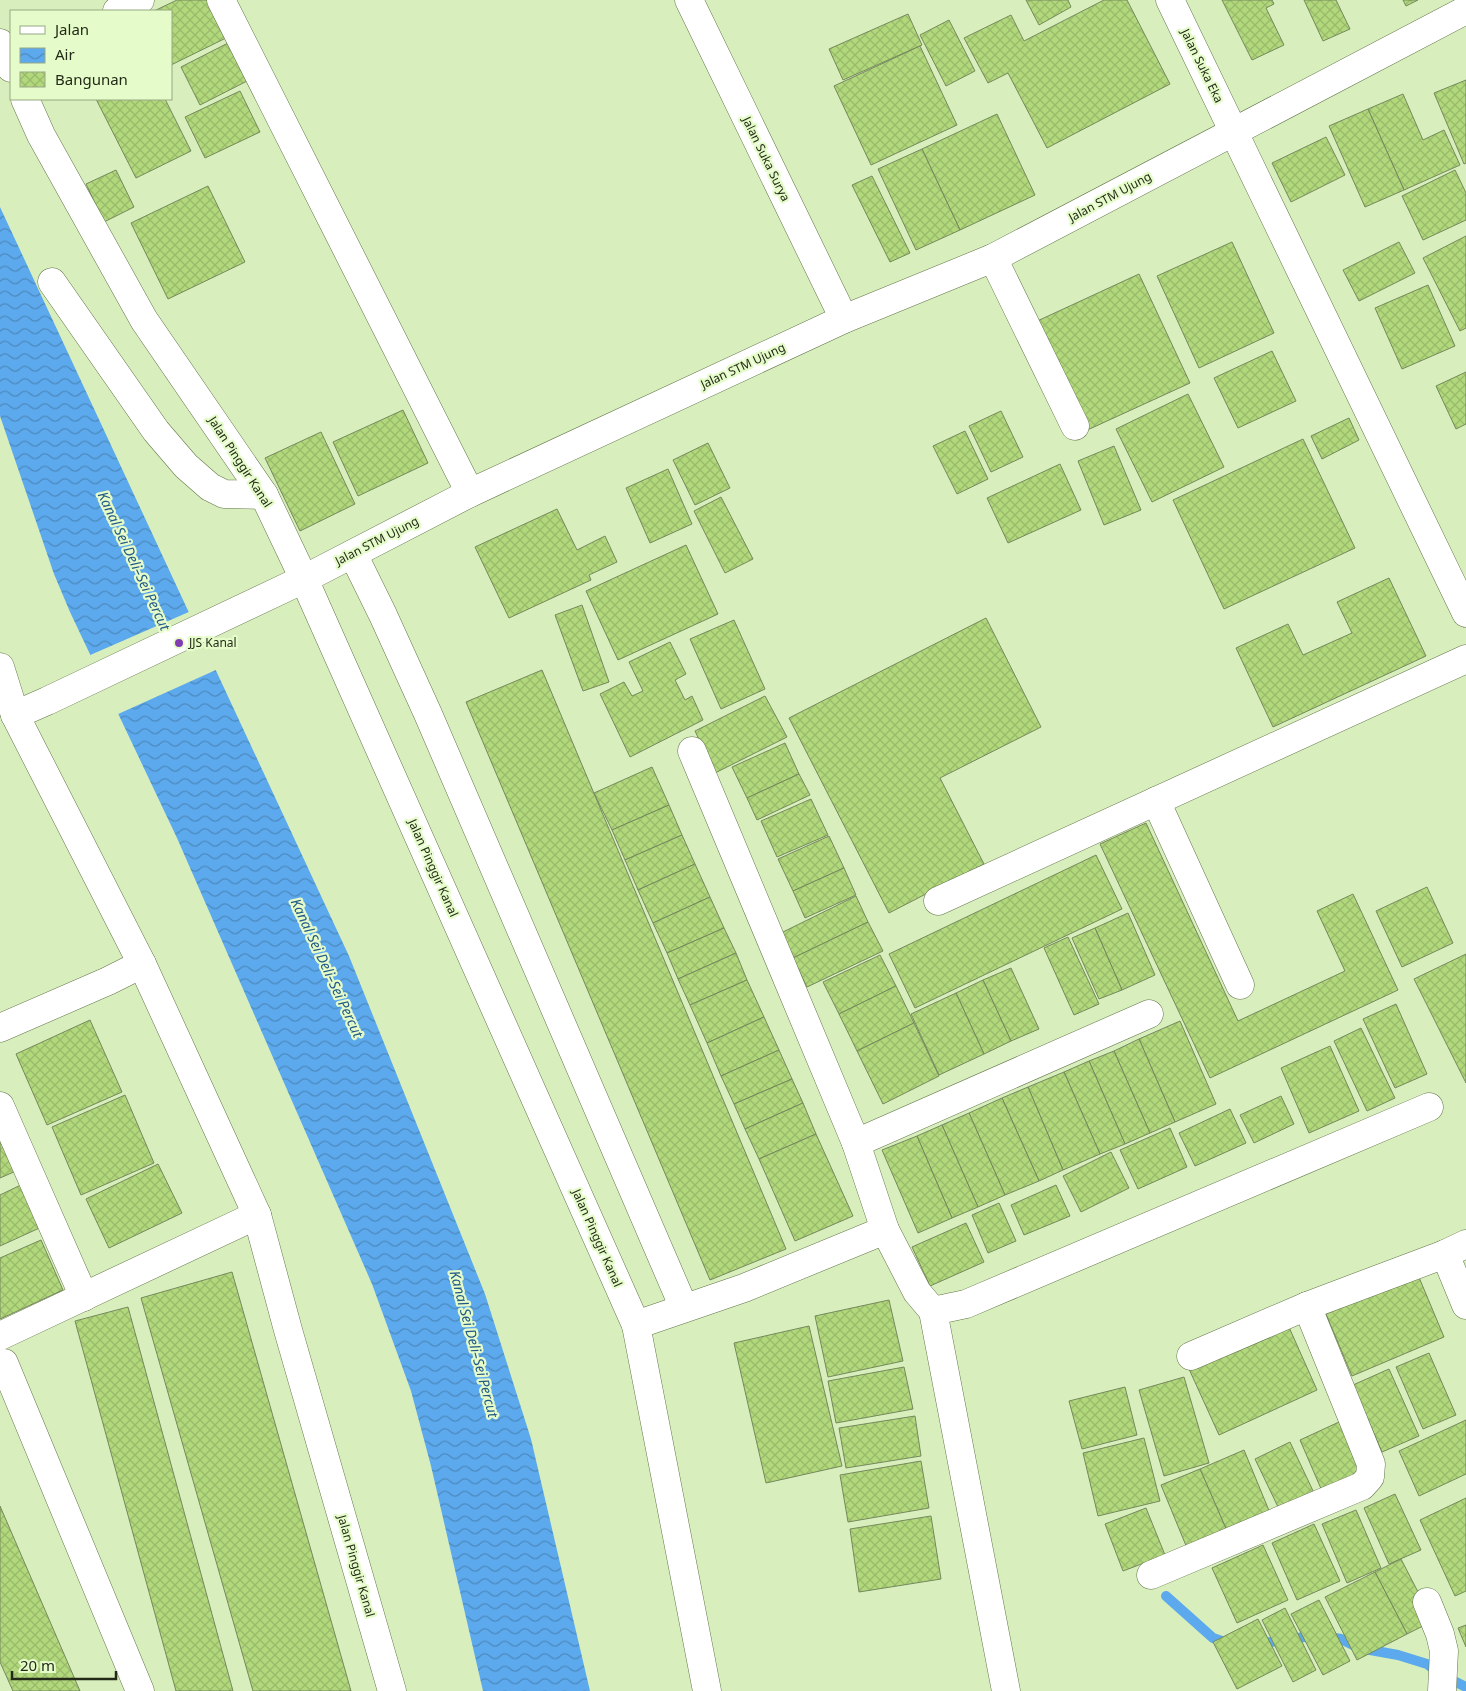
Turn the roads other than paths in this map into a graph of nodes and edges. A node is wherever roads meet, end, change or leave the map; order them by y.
1 (140, 0) edge
2 (221, 0) edge
3 (689, 0) edge
4 (1170, 0) edge
5 (119, 10) edge
6 (1466, 10) edge
7 (25, 100) edge
8 (1234, 131) junction
9 (993, 258) junction
10 (52, 282) dead end
11 (844, 319) junction
12 (1075, 426) dead end
13 (470, 493) junction
14 (264, 495) junction
15 (353, 554) junction
16 (296, 583) junction
17 (1466, 613) edge
18 (1466, 659) edge
19 (0, 667) edge
20 (15, 715) junction
21 (692, 751) dead end
22 (1156, 801) junction
23 (938, 901) dead end
24 (142, 964) junction
25 (1240, 985) dead end
26 (1149, 1014) dead end
27 (0, 1028) edge
28 (0, 1106) edge
29 (1429, 1107) dead end
30 (856, 1143) junction
31 (257, 1215) junction
32 (885, 1230) junction
33 (1456, 1249) edge
34 (84, 1297) junction
35 (1466, 1305) edge
36 (1307, 1306) junction
37 (684, 1308) junction
38 (933, 1310) junction
39 (636, 1325) junction
40 (0, 1336) edge
41 (1191, 1356) dead end
42 (4, 1363) dead end
43 (1151, 1575) dead end
44 (1427, 1602) dead end
45 (140, 1691) edge
46 (392, 1691) edge
47 (707, 1691) edge
48 (1006, 1691) edge
49 (1442, 1691) edge

1 - 5 street
2 - 13 street
3 - 11 street, Jalan Suka Surya
4 - 8 street, Jalan Suka Eka
6 - 8 street, Jalan STM Ujung
7 - 14 street, Jalan Pinggir Kanal
8 - 9 street, Jalan STM Ujung
8 - 17 street, Jalan Suka Eka
9 - 11 street, Jalan STM Ujung
9 - 12 street
10 - 14 street
11 - 13 street, Jalan STM Ujung
13 - 15 street, Jalan STM Ujung
14 - 16 street, Jalan Pinggir Kanal
15 - 16 street, Jalan STM Ujung
15 - 37 street
16 - 20 street, Jalan STM Ujung
16 - 39 street, Jalan Pinggir Kanal
18 - 22 street
19 - 20 street, Jalan Pinggir Kanal
20 - 24 street, Jalan Pinggir Kanal
21 - 30 street
22 - 23 street
22 - 25 street
24 - 27 street
24 - 31 street, Jalan Pinggir Kanal
26 - 30 street
28 - 34 street
29 - 38 street
30 - 32 street
31 - 34 street
31 - 46 street, Jalan Pinggir Kanal
32 - 37 street
32 - 38 street
33 - 35 street
33 - 36 street
34 - 40 street
36 - 41 street
36 - 43 street
37 - 39 street
38 - 48 street
39 - 47 street, Jalan Pinggir Kanal
42 - 45 street
44 - 49 street

